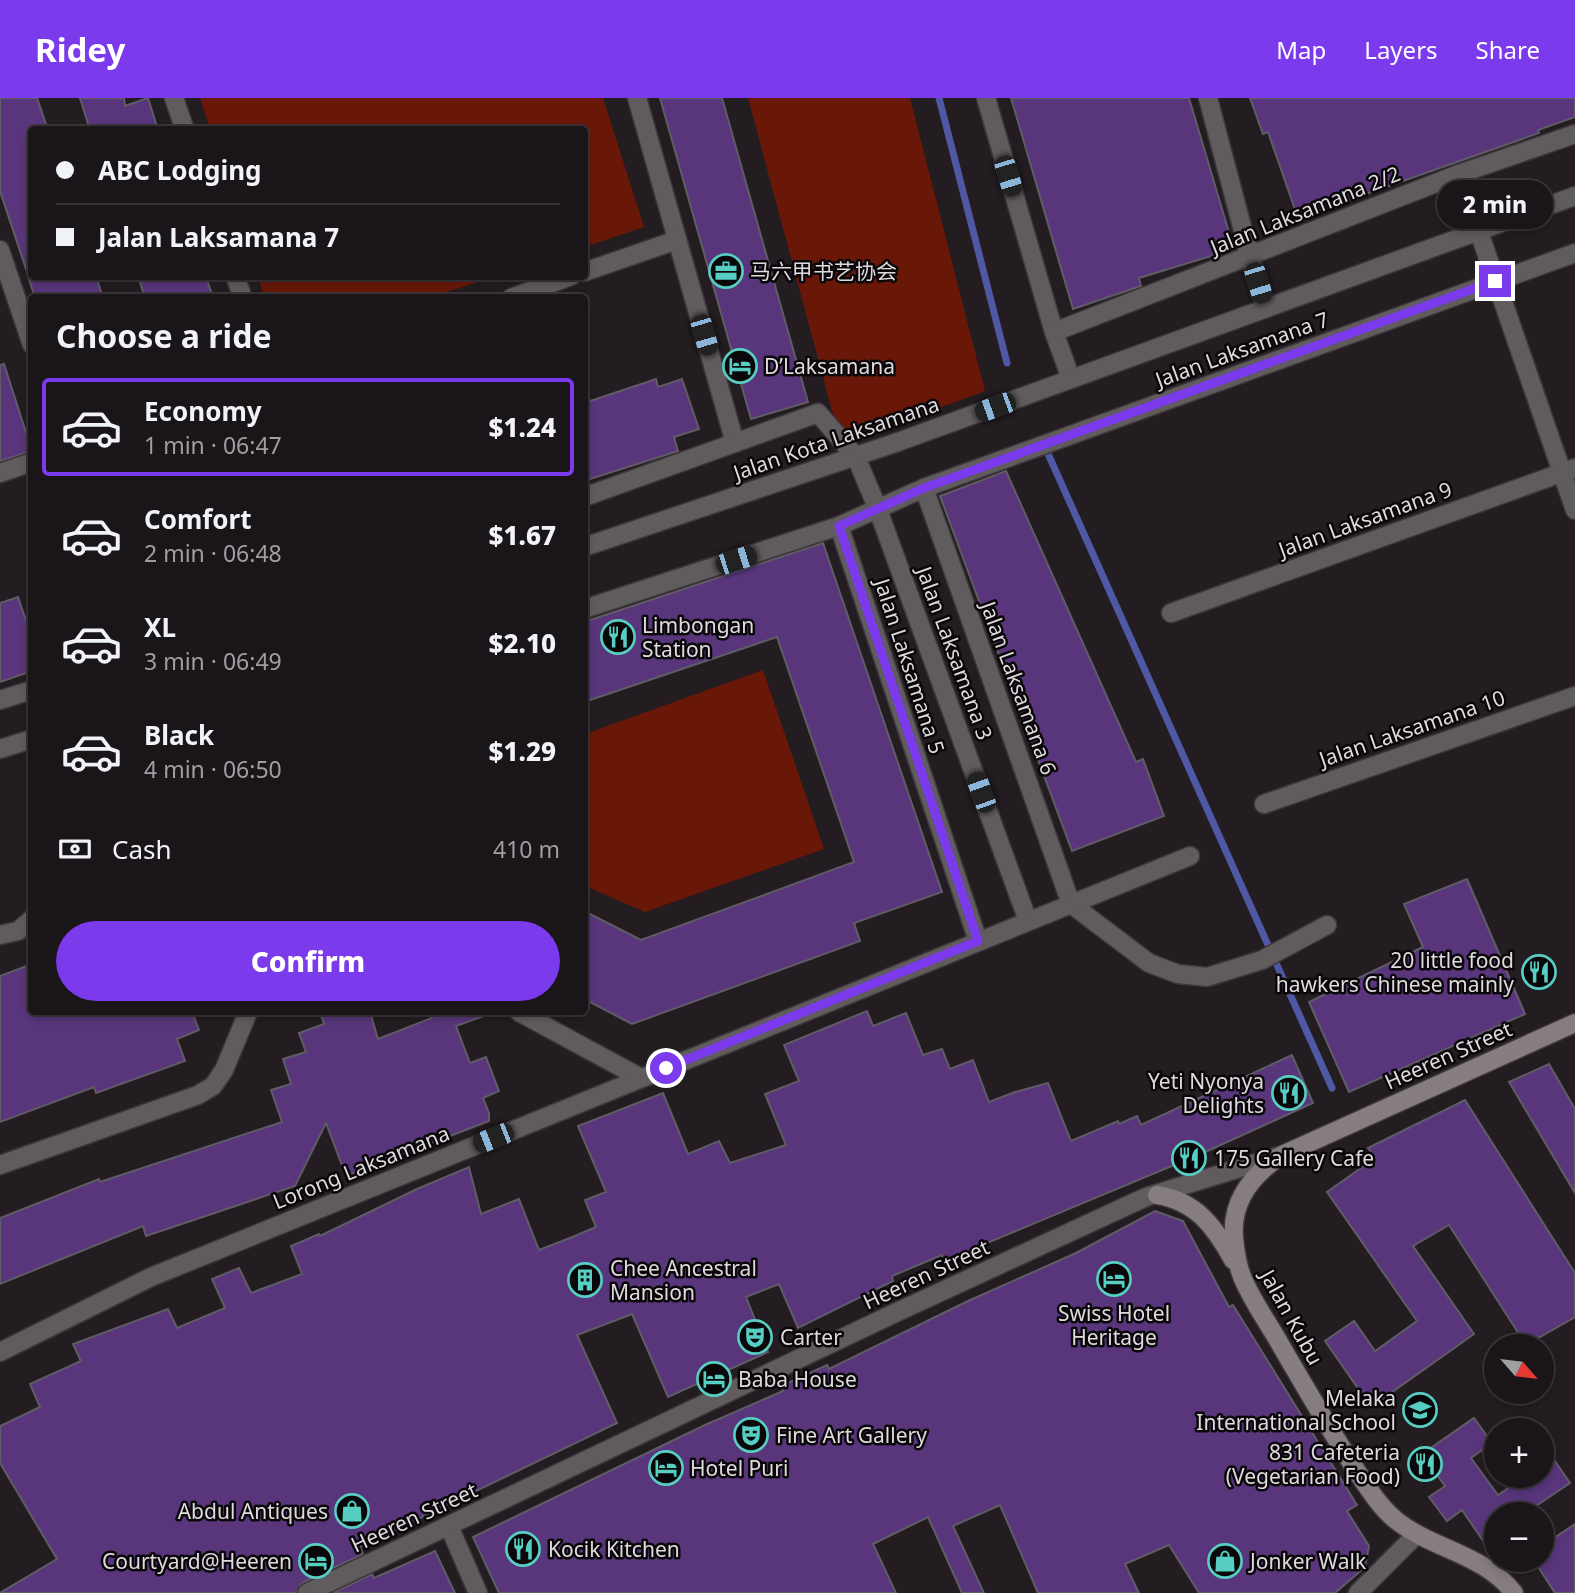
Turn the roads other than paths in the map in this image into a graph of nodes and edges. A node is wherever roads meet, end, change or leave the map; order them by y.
1 (174, 98) edge
2 (637, 98) edge
3 (986, 98) edge
4 (1208, 98) edge
5 (184, 126) edge
6 (1575, 134) edge
7 (1460, 174) junction
8 (1575, 196) edge
9 (1478, 230) junction
10 (677, 240) junction
11 (0, 250) edge
12 (1575, 253) edge
13 (1250, 257) junction
14 (588, 271) edge
15 (560, 280) edge
16 (1495, 281) junction
17 (522, 294) edge
18 (1266, 308) junction
19 (1054, 332) junction
20 (28, 333) edge
21 (1071, 379) junction
22 (735, 443) junction
23 (856, 457) junction
24 (28, 463) edge
25 (1569, 471) edge
26 (0, 473) edge
27 (924, 488) junction
28 (588, 496) edge
29 (877, 507) junction
30 (1575, 510) edge
31 (839, 526) junction
32 (588, 546) edge
33 (588, 608) edge
34 (1171, 613) dead end
35 (28, 691) edge
36 (1575, 696) edge
37 (0, 700) edge
38 (28, 740) edge
39 (0, 749) edge
40 (1264, 804) dead end
41 (1190, 856) dead end
42 (1071, 904) junction
43 (1028, 921) junction
44 (28, 922) edge
45 (1327, 925) dead end
46 (0, 935) edge
47 (978, 941) junction
48 (247, 1015) edge
49 (525, 1015) edge
50 (1575, 1023) edge
51 (641, 1078) junction
52 (1282, 1155) junction
53 (0, 1165) edge
54 (1157, 1195) junction
55 (1242, 1275) junction
56 (0, 1352) edge
57 (449, 1526) junction
58 (1417, 1534) junction
59 (307, 1593) edge
60 (478, 1593) edge
61 (1358, 1593) edge
62 (1514, 1593) edge

1 - 5 street
2 - 10 street
3 - 19 street
4 - 13 street
6 - 7 street, Jalan Laksamana 2/2
7 - 9 street
7 - 13 street, Jalan Laksamana 2/2
8 - 9 street, Jalan Kota Laksamana
9 - 16 street
9 - 18 street, Jalan Kota Laksamana
10 - 14 street
10 - 22 street
11 - 20 street
12 - 16 street, Jalan Laksamana 7
13 - 18 street
13 - 19 street, Jalan Laksamana 2/2
15 - 17 street
16 - 25 street
16 - 27 street, Jalan Laksamana 7
18 - 21 street, Jalan Kota Laksamana
19 - 21 street
21 - 23 street, Jalan Kota Laksamana
22 - 23 street, Jalan Laksamana 3
22 - 28 street
23 - 29 street, Jalan Laksamana 3
23 - 32 street, Jalan Kota Laksamana
24 - 26 street
25 - 30 street
25 - 34 street, Jalan Laksamana 9
27 - 29 street, Jalan Laksamana 7
27 - 42 street, Jalan Laksamana 6
29 - 31 street, Jalan Laksamana 7
29 - 43 street, Jalan Laksamana 3
31 - 33 street, Jalan Laksamana 7
31 - 47 street, Jalan Laksamana 5
35 - 37 street
36 - 40 street, Jalan Laksamana 10
38 - 39 street
41 - 42 street, Lorong Laksamana
42 - 43 street, Lorong Laksamana
42 - 45 street
43 - 47 street, Lorong Laksamana
44 - 46 street
47 - 51 street, Lorong Laksamana
48 - 53 street
49 - 51 street
50 - 52 main road, Heeren Street
51 - 56 street, Lorong Laksamana
52 - 54 street, Heeren Street
52 - 55 main road, Jalan Kubu
54 - 55 main road
54 - 57 street, Heeren Street
55 - 58 main road, Jalan Kubu
57 - 59 street, Heeren Street
57 - 60 street
58 - 61 street
58 - 62 main road, Jalan Kubu

